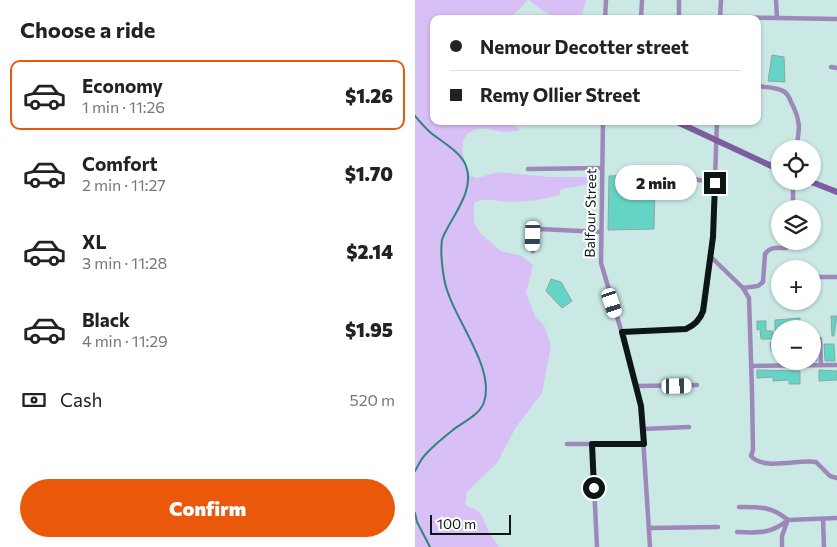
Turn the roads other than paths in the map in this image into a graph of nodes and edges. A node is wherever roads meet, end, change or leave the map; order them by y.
1 (606, 0) edge
2 (642, 0) edge
3 (679, 0) edge
4 (721, 0) edge
5 (776, 0) edge
6 (605, 15) edge
7 (641, 15) edge
8 (679, 15) edge
9 (720, 15) edge
10 (761, 18) edge
11 (777, 18) junction
12 (837, 19) edge
13 (831, 67) dead end
14 (837, 68) edge
15 (761, 86) edge
16 (603, 125) edge
17 (683, 125) edge
18 (717, 125) edge
19 (798, 140) edge
20 (716, 142) junction
21 (771, 166) edge
22 (602, 168) junction
23 (528, 169) dead end
24 (677, 176) dead end
25 (715, 183) junction
26 (821, 186) edge
27 (837, 192) edge
28 (601, 232) junction
29 (771, 249) edge
30 (533, 251) dead end
31 (710, 256) junction
32 (821, 277) edge
33 (837, 277) edge
34 (743, 288) junction
35 (622, 332) junction
36 (837, 364) edge
37 (821, 365) edge
38 (751, 366) junction
39 (771, 366) edge
40 (637, 386) junction
41 (697, 386) dead end
42 (689, 427) dead end
43 (643, 429) junction
44 (567, 444) dead end
45 (592, 444) junction
46 (644, 444) junction
47 (837, 478) edge
48 (739, 507) dead end
49 (837, 518) edge
50 (823, 519) junction
51 (788, 520) junction
52 (718, 527) dead end
53 (649, 528) junction
54 (737, 532) dead end
55 (597, 547) edge
56 (650, 547) edge
57 (782, 547) edge
58 (825, 547) edge

1 - 6 street
2 - 7 street
3 - 8 street
4 - 9 street
5 - 11 street
10 - 11 street
11 - 12 street
13 - 14 street
15 - 19 street
16 - 22 street, Balfour Street
17 - 20 street
18 - 20 street
20 - 21 street
20 - 25 street
22 - 23 street
22 - 28 street, Balfour Street
24 - 25 street
25 - 31 street
26 - 27 street
28 - 30 street
28 - 35 street, Balfour Street
29 - 34 street
31 - 34 street
31 - 35 street
32 - 33 street
34 - 38 street
35 - 40 street, Balfour Street
36 - 37 street
38 - 39 street
38 - 47 street
40 - 41 street
40 - 43 street, Balfour Street
42 - 43 street
43 - 46 street, Balfour Street
44 - 45 street
45 - 46 street
45 - 55 street
46 - 53 street, Balfour Street
48 - 51 street
49 - 50 street
50 - 51 street
50 - 58 street
51 - 54 street
51 - 57 street
52 - 53 street
53 - 56 street, Balfour Street

